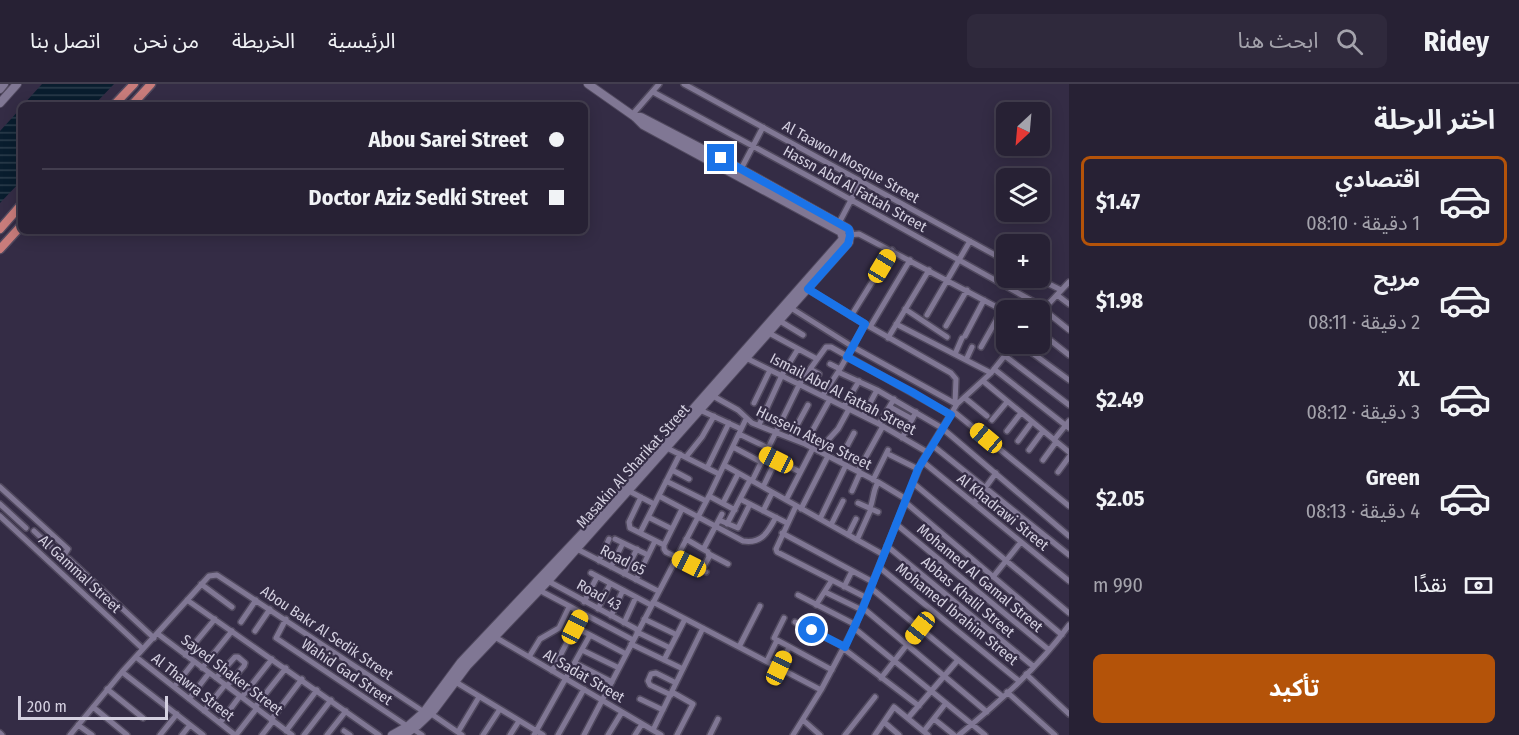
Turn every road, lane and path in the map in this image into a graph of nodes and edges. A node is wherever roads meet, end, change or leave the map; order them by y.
1 (4, 84) edge
2 (17, 84) edge
3 (134, 84) edge
4 (151, 84) edge
5 (588, 84) edge
6 (659, 84) edge
7 (684, 84) edge
8 (0, 88) edge
9 (653, 92) junction
10 (117, 102) edge
11 (135, 102) edge
12 (0, 103) edge
13 (634, 116) junction
14 (763, 127) junction
15 (753, 146) junction
16 (741, 169) junction
17 (861, 182) junction
18 (851, 201) junction
19 (18, 209) edge
20 (839, 223) junction
21 (0, 229) edge
22 (18, 229) edge
23 (847, 236) junction
24 (970, 242) junction
25 (0, 249) edge
26 (892, 250) junction
27 (996, 256) edge
28 (910, 260) junction
29 (958, 261) junction
30 (929, 270) junction
31 (947, 280) junction
32 (1069, 282) edge
33 (805, 287) junction
34 (1050, 287) edge
35 (967, 290) junction
36 (1059, 293) junction
37 (984, 300) junction
38 (1025, 300) edge
39 (1050, 302) edge
40 (1069, 304) edge
41 (996, 307) edge
42 (790, 309) junction
43 (905, 309) junction
44 (927, 315) dead end
45 (851, 316) junction
46 (1050, 316) edge
47 (780, 321) junction
48 (896, 324) junction
49 (996, 324) edge
50 (867, 326) junction
51 (931, 326) junction
52 (1069, 330) edge
53 (948, 332) junction
54 (769, 333) junction
55 (803, 335) dead end
56 (888, 338) junction
57 (925, 339) junction
58 (1050, 340) edge
59 (853, 347) junction
60 (942, 347) junction
61 (972, 347) dead end
62 (981, 347) dead end
63 (798, 349) junction
64 (955, 354) junction
65 (1034, 354) edge
66 (1069, 355) edge
67 (1005, 356) joint
68 (847, 357) junction
69 (746, 358) junction
70 (817, 359) junction
71 (966, 360) junction
72 (830, 364) dead end
73 (810, 369) junction
74 (770, 370) junction
75 (839, 371) junction
76 (993, 371) junction
77 (819, 374) dead end
78 (782, 375) junction
79 (1069, 380) edge
80 (859, 381) junction
81 (983, 381) junction
82 (800, 383) junction
83 (877, 390) junction
84 (822, 395) junction
85 (713, 396) junction
86 (965, 398) junction
87 (830, 399) junction
88 (894, 399) junction
89 (1007, 402) junction
90 (754, 404) dead end
91 (956, 404) junction
92 (808, 405) dead end
93 (1069, 405) edge
94 (890, 407) junction
95 (847, 408) junction
96 (700, 410) junction
97 (916, 412) junction
98 (952, 413) junction
99 (1021, 413) junction
100 (714, 416) junction
101 (863, 416) junction
102 (746, 419) junction
103 (912, 419) junction
104 (1032, 422) junction
105 (729, 423) junction
106 (759, 425) junction
107 (881, 425) junction
108 (1068, 425) edge
109 (942, 428) junction
110 (740, 431) junction
111 (776, 431) junction
112 (1006, 431) dead end
113 (1043, 431) junction
114 (854, 433) dead end
115 (790, 438) junction
116 (902, 438) junction
117 (1017, 441) dead end
118 (1055, 441) junction
119 (805, 444) junction
120 (932, 445) junction
121 (733, 447) junction
122 (667, 448) junction
123 (768, 448) junction
124 (816, 450) junction
125 (1029, 450) dead end
126 (1069, 452) edge
127 (927, 453) junction
128 (765, 454) junction
129 (683, 456) junction
130 (828, 456) junction
131 (1069, 457) edge
132 (776, 460) junction
133 (1042, 460) dead end
134 (839, 461) junction
135 (922, 461) junction
136 (761, 462) junction
137 (724, 465) junction
138 (846, 465) junction
139 (707, 468) junction
140 (918, 469) junction
141 (672, 470) junction
142 (800, 472) junction
143 (859, 472) junction
144 (1058, 472) dead end
145 (996, 473) junction
146 (719, 474) junction
147 (738, 474) junction
148 (689, 479) dead end
149 (751, 481) junction
150 (875, 481) junction
151 (666, 482) junction
152 (913, 483) junction
153 (0, 487) edge
154 (763, 487) junction
155 (985, 488) junction
156 (629, 491) junction
157 (852, 491) dead end
158 (772, 492) junction
159 (659, 496) junction
160 (641, 497) junction
161 (11, 498) junction
162 (740, 499) junction
163 (706, 500) junction
164 (786, 500) junction
165 (843, 501) dead end
166 (905, 501) junction
167 (723, 503) junction
168 (858, 503) dead end
169 (974, 503) junction
170 (654, 504) junction
171 (750, 504) junction
172 (2, 505) edge
173 (1069, 506) edge
174 (799, 507) junction
175 (682, 509) junction
176 (735, 510) junction
177 (873, 510) junction
178 (763, 511) junction
179 (0, 516) edge
180 (648, 517) junction
181 (697, 517) junction
182 (776, 517) junction
183 (820, 519) junction
184 (856, 519) dead end
185 (597, 522) junction
186 (787, 523) junction
187 (40, 524) junction
188 (727, 524) junction
189 (896, 524) junction
190 (831, 525) junction
191 (715, 527) junction
192 (26, 528) dead end
193 (672, 529) junction
194 (34, 531) junction
195 (640, 533) junction
196 (782, 533) junction
197 (848, 535) junction
198 (1069, 536) edge
199 (686, 539) junction
200 (26, 540) junction
201 (857, 540) junction
202 (655, 541) junction
203 (1021, 542) junction
204 (623, 543) junction
205 (664, 545) junction
206 (887, 546) junction
207 (704, 548) junction
208 (577, 549) junction
209 (637, 549) junction
210 (709, 554) junction
211 (648, 555) junction
212 (884, 555) junction
213 (1069, 555) edge
214 (63, 557) junction
215 (676, 557) junction
216 (1006, 560) junction
217 (599, 561) junction
218 (856, 563) dead end
219 (728, 564) dead end
220 (611, 567) junction
221 (879, 567) junction
222 (852, 570) junction
223 (591, 573) dead end
224 (626, 575) junction
225 (597, 577) junction
226 (993, 577) junction
227 (636, 580) junction
228 (832, 580) junction
229 (548, 581) junction
230 (1069, 581) edge
231 (201, 584) junction
232 (610, 584) junction
233 (872, 585) junction
234 (844, 587) junction
235 (539, 590) junction
236 (622, 590) junction
237 (658, 591) junction
238 (825, 591) junction
239 (798, 595) dead end
240 (636, 597) junction
241 (867, 598) junction
242 (187, 600) junction
243 (256, 600) junction
244 (584, 602) junction
245 (652, 603) junction
246 (816, 605) junction
247 (760, 606) dead end
248 (232, 607) dead end
249 (569, 608) junction
250 (270, 609) junction
251 (598, 609) junction
252 (862, 609) junction
253 (1069, 612) edge
254 (582, 614) junction
255 (611, 616) junction
256 (784, 618) dead end
257 (215, 619) junction
258 (286, 619) junction
259 (644, 619) junction
260 (685, 619) junction
261 (241, 622) dead end
262 (795, 622) dead end
263 (624, 623) junction
264 (1069, 625) edge
265 (575, 627) junction
266 (855, 627) junction
267 (704, 628) junction
268 (920, 628) junction
269 (232, 631) junction
270 (255, 631) dead end
271 (638, 631) junction
272 (156, 635) junction
273 (590, 635) junction
274 (677, 635) junction
275 (1062, 635) junction
276 (276, 636) junction
277 (495, 636) junction
278 (777, 640) junction
279 (272, 642) dead end
280 (632, 642) junction
281 (907, 645) junction
282 (739, 647) junction
283 (789, 647) junction
284 (670, 648) junction
285 (844, 648) junction
286 (143, 649) junction
287 (582, 650) junction
288 (1049, 650) junction
289 (626, 654) junction
290 (185, 655) junction
291 (136, 657) junction
292 (529, 657) junction
293 (272, 658) junction
294 (664, 660) junction
295 (958, 660) junction
296 (767, 661) junction
297 (894, 661) junction
298 (194, 662) junction
299 (575, 663) junction
300 (1033, 666) junction
301 (202, 668) junction
302 (286, 668) junction
303 (619, 668) junction
304 (779, 668) junction
305 (683, 669) junction
306 (832, 670) junction
307 (552, 671) junction
308 (122, 672) junction
309 (209, 673) junction
310 (1026, 674) junction
311 (944, 676) junction
312 (216, 678) junction
313 (881, 678) junction
314 (302, 679) junction
315 (567, 680) junction
316 (454, 681) junction
317 (1019, 681) junction
318 (612, 682) junction
319 (676, 683) junction
320 (226, 685) junction
321 (174, 687) junction
322 (107, 689) junction
323 (584, 689) junction
324 (317, 690) junction
325 (821, 690) junction
326 (931, 691) junction
327 (671, 693) junction
328 (1005, 694) junction
329 (241, 697) junction
330 (479, 697) junction
331 (875, 697) dead end
332 (189, 699) junction
333 (640, 699) dead end
334 (331, 700) junction
335 (603, 701) junction
336 (946, 703) junction
337 (919, 706) junction
338 (93, 707) junction
339 (256, 707) junction
340 (500, 710) junction
341 (663, 710) junction
342 (204, 711) junction
343 (346, 711) junction
344 (622, 712) junction
345 (987, 712) junction
346 (427, 713) junction
347 (177, 714) junction
348 (1069, 714) edge
349 (143, 718) dead end
350 (908, 718) junction
351 (717, 719) dead end
352 (934, 719) junction
353 (272, 720) junction
354 (802, 720) junction
355 (519, 721) junction
356 (884, 722) junction
357 (220, 723) junction
358 (642, 724) junction
359 (972, 724) junction
360 (78, 725) junction
361 (190, 725) junction
362 (410, 728) junction
363 (879, 729) junction
364 (344, 730) dead end
365 (653, 730) junction
366 (289, 733) edge
367 (535, 733) edge
368 (926, 733) edge
369 (460, 734) edge
370 (795, 734) edge
371 (70, 735) edge
372 (92, 735) edge
373 (127, 735) edge
374 (160, 735) edge
375 (182, 735) edge
376 (203, 735) edge
377 (236, 735) edge
378 (262, 735) edge
379 (304, 735) edge
380 (327, 735) edge
381 (350, 735) edge
382 (379, 735) edge
383 (392, 735) edge
384 (404, 735) edge
385 (422, 735) edge
386 (483, 735) edge
387 (510, 735) edge
388 (543, 735) edge
389 (558, 735) edge
390 (584, 735) edge
391 (608, 735) edge
392 (635, 735) edge
393 (661, 735) edge
394 (677, 735) edge
395 (710, 735) edge
396 (820, 735) edge
397 (845, 735) edge
398 (875, 735) edge
399 (885, 735) edge
400 (899, 735) edge
401 (954, 735) edge
402 (959, 735) edge
403 (985, 735) edge
404 (1055, 735) edge

1 - 8 street
2 - 12 street
3 - 10 main road
4 - 11 main road
5 - 13 street
6 - 9 street
7 - 14 street, Al Taawon Mosque Street
9 - 13 street
9 - 15 street, Hassn Abd Al Fattah Street
13 - 16 street
13 - 23 street
14 - 15 street
14 - 17 street, Al Taawon Mosque Street
15 - 16 street
15 - 18 street, Hassn Abd Al Fattah Street
16 - 20 street
17 - 18 street
17 - 24 street, Al Taawon Mosque Street
18 - 20 street
18 - 29 street, Hassn Abd Al Fattah Street
19 - 21 main road
20 - 23 street
22 - 25 main road
23 - 26 street
23 - 33 street, Masakin Al Sharikat Street
24 - 27 street, Al Taawon Mosque Street
24 - 29 street
26 - 28 street
26 - 45 street
28 - 30 street
28 - 50 street
29 - 31 street
29 - 38 street, Hassn Abd Al Fattah Street
30 - 31 street
30 - 43 street
31 - 35 street
31 - 44 street
32 - 36 street
33 - 42 street, Masakin Al Sharikat Street
33 - 45 street
33 - 185 street, Masakin Al Sharikat Street
34 - 36 street
35 - 37 street
35 - 53 street
36 - 39 street
36 - 40 street
37 - 41 street
37 - 64 street
42 - 47 street, Masakin Al Sharikat Street
42 - 59 street
43 - 48 street
43 - 51 street
45 - 50 street
46 - 52 street, Hassn Abd Al Fattah Street
47 - 54 street, Masakin Al Sharikat Street
47 - 55 street
48 - 56 street
48 - 57 street
49 - 62 street
50 - 56 street
50 - 59 street
51 - 53 street
51 - 57 street
53 - 60 street
54 - 63 street
54 - 69 street, Masakin Al Sharikat Street
56 - 91 street
57 - 60 street
58 - 66 street
59 - 68 street
59 - 91 street
60 - 64 street
61 - 71 street
63 - 70 street
63 - 78 street
64 - 71 street
65 - 79 street
67 - 76 street
67 - 93 street
68 - 70 street
68 - 75 street
68 - 98 street
69 - 74 street, Ismail Abd Al Fattah Street
69 - 85 street, Masakin Al Sharikat Street
70 - 73 street
71 - 76 street
72 - 75 street
73 - 77 street
73 - 82 street
74 - 78 street, Ismail Abd Al Fattah Street
74 - 90 street
75 - 80 street
75 - 84 street
76 - 81 street
76 - 108 street
78 - 82 street, Ismail Abd Al Fattah Street
78 - 106 street
80 - 83 street
80 - 95 street
81 - 86 street
81 - 89 street
82 - 84 street, Ismail Abd Al Fattah Street
82 - 111 street
83 - 88 street
83 - 101 street
84 - 87 street, Ismail Abd Al Fattah Street
85 - 96 street, Masakin Al Sharikat Street
85 - 102 street, Hussein Ateya Street
86 - 89 street
86 - 91 street
87 - 95 street, Ismail Abd Al Fattah Street
87 - 119 street
88 - 94 street
88 - 97 street
89 - 99 street
91 - 98 street
92 - 115 street
94 - 103 street
94 - 107 street
95 - 101 street, Ismail Abd Al Fattah Street
95 - 124 street
96 - 100 street
96 - 122 street, Masakin Al Sharikat Street
97 - 103 street
97 - 109 street
98 - 109 street
98 - 173 street
99 - 104 street
99 - 112 street
100 - 105 street
100 - 129 street
101 - 107 street, Ismail Abd Al Fattah Street
102 - 106 street, Hussein Ateya Street
102 - 110 street
103 - 116 street
104 - 113 street
104 - 117 street
105 - 110 street
105 - 139 street
106 - 111 street, Hussein Ateya Street
107 - 116 street, Ismail Abd Al Fattah Street
107 - 143 street
108 - 118 street
109 - 120 street
109 - 145 street
110 - 121 street
110 - 123 street
111 - 115 street, Hussein Ateya Street
111 - 123 street
113 - 118 street
113 - 125 street
114 - 134 street
115 - 119 street, Hussein Ateya Street
116 - 127 street, Ismail Abd Al Fattah Street
118 - 126 street
118 - 133 street
119 - 124 street, Hussein Ateya Street
120 - 127 street
120 - 155 street
121 - 136 street
121 - 137 street
122 - 129 street
122 - 156 street, Masakin Al Sharikat Street
123 - 128 street
124 - 130 street, Hussein Ateya Street
124 - 142 street
127 - 135 street
128 - 132 street
128 - 136 street
129 - 139 street
129 - 141 street
130 - 134 street, Hussein Ateya Street
130 - 174 street
131 - 144 street
132 - 142 street
132 - 154 street
134 - 138 street, Hussein Ateya Street
135 - 140 street
135 - 169 street, Al Khadrawi Street
136 - 149 street
137 - 146 street
137 - 147 street
138 - 143 street, Hussein Ateya Street
138 - 183 street
139 - 146 street
140 - 150 street
140 - 152 street
141 - 148 street
141 - 151 street
142 - 164 street
143 - 150 street, Hussein Ateya Street
143 - 157 street
145 - 155 street
145 - 198 street
146 - 163 street
147 - 149 street
147 - 167 street
149 - 154 street
149 - 162 street
150 - 166 street, Hussein Ateya Street
150 - 177 street
151 - 159 street
151 - 163 street
152 - 166 street
152 - 216 street
153 - 161 street
154 - 158 street
155 - 169 street
155 - 213 street
156 - 160 street
156 - 185 street, Masakin Al Sharikat Street
158 - 164 street
158 - 178 street
159 - 170 street
159 - 175 street
160 - 170 street
160 - 195 street
161 - 172 street
161 - 187 street
162 - 171 street
162 - 176 street
163 - 167 street
163 - 181 street
164 - 174 street
165 - 190 street
166 - 189 street
166 - 226 street, Hussein Ateya Street
167 - 176 street
168 - 177 street
169 - 203 street, Al Khadrawi Street
170 - 180 street
171 - 178 street
171 - 188 street
172 - 192 street
174 - 183 street
174 - 186 street
175 - 181 street
175 - 193 street
176 - 188 street
177 - 201 street
178 - 182 street
179 - 200 street, Al Gammal Street
180 - 193 street
180 - 195 street
181 - 191 street
181 - 199 street
182 - 186 street
182 - 191 street
183 - 190 street
184 - 197 street
185 - 208 street, Masakin Al Sharikat Street
185 - 346 street, Masakin Al Sharikat Street
186 - 196 street
187 - 194 street
187 - 214 street
188 - 191 street
189 - 206 street
189 - 288 street, Mohamed Al Gamal Street
190 - 197 street
191 - 207 street
193 - 205 street
194 - 200 street
194 - 214 street, Sayed Shaker Street
195 - 202 street
196 - 222 street
196 - 228 street
197 - 201 street
199 - 207 street
199 - 215 street
200 - 286 street, Al Gammal Street
201 - 212 street
202 - 205 street
202 - 211 street
203 - 216 street
203 - 230 street, Al Khadrawi Street
204 - 209 street
204 - 217 street
204 - 220 street
205 - 215 street
206 - 212 street
206 - 300 street, Abbas Khalil Street
207 - 210 street
208 - 217 street, Road 65
208 - 229 street, Masakin Al Sharikat Street
209 - 211 street
209 - 224 street
210 - 215 street
210 - 219 street
211 - 227 street
212 - 221 street
214 - 272 street, Sayed Shaker Street
215 - 237 street
216 - 226 street
216 - 253 street
217 - 220 street, Road 65
218 - 222 street
220 - 224 street, Road 65
221 - 233 street
221 - 317 street, Mohamed Ibrahim Street
222 - 233 street
222 - 234 street
223 - 225 street
224 - 227 street, Road 65
224 - 236 street
225 - 232 street
225 - 244 street
226 - 275 street, Hussein Ateya Street
227 - 237 street, Road 65
228 - 234 street
228 - 238 street
229 - 235 street, Masakin Al Sharikat Street
229 - 244 street, Road 43
231 - 242 street
231 - 243 street, Abou Bakr Al Sedik Street
231 - 248 street
232 - 236 street
232 - 251 street
233 - 241 street
233 - 268 street
234 - 241 street
235 - 249 street
235 - 277 street, Masakin Al Sharikat Street
236 - 240 street
236 - 255 street
237 - 245 street
238 - 246 street
238 - 252 street
239 - 246 street
240 - 245 street
240 - 263 street
241 - 252 street
242 - 257 street
242 - 272 street
243 - 250 street, Abou Bakr Al Sedik Street
243 - 261 street
244 - 251 street, Road 43
245 - 259 street
245 - 260 street
246 - 266 street
247 - 282 street
249 - 254 street
249 - 292 street
250 - 258 street, Abou Bakr Al Sedik Street
250 - 270 street
251 - 255 street, Road 43
252 - 266 street
252 - 281 street
254 - 265 street
254 - 280 street
255 - 263 street, Road 43
256 - 278 street
257 - 269 street
257 - 290 street
258 - 276 street
258 - 346 street, Abou Bakr Al Sedik Street
259 - 271 street
259 - 274 street
260 - 267 street
260 - 274 street
262 - 285 street
263 - 271 street, Road 43
264 - 275 street
265 - 273 street
265 - 307 street
266 - 285 street
266 - 297 street
267 - 282 street
267 - 305 street
268 - 281 street
268 - 295 street
269 - 293 street
269 - 301 street
271 - 280 street
271 - 284 street, Road 43
272 - 286 street
272 - 290 street, Sayed Shaker Street
273 - 287 street
273 - 289 street
274 - 284 street
275 - 288 street
276 - 279 street
276 - 362 street, Wahid Gad Street
277 - 292 street, Al Sadat Street
277 - 316 street, Masakin Al Sharikat Street
278 - 283 street
278 - 296 street
280 - 289 street
280 - 294 street
281 - 297 street
281 - 311 street
282 - 296 street
283 - 304 street
283 - 306 street
284 - 294 street
285 - 306 street
285 - 313 street
286 - 291 street
287 - 299 street
287 - 303 street
288 - 300 street
289 - 303 street
290 - 298 street, Sayed Shaker Street
291 - 308 street
291 - 321 street, Al Thawra Street
292 - 307 street, Al Sadat Street
293 - 302 street
293 - 329 street
294 - 305 street
295 - 311 street
295 - 328 street
296 - 304 street
297 - 313 street
297 - 326 street
298 - 301 street, Sayed Shaker Street
298 - 321 street
299 - 315 street
299 - 318 street
300 - 310 street
301 - 309 street, Sayed Shaker Street
302 - 314 street
302 - 339 street
303 - 318 street
304 - 325 street
305 - 319 street
306 - 325 street
307 - 315 street, Al Sadat Street
308 - 322 street
308 - 347 street
309 - 312 street, Sayed Shaker Street
309 - 332 street
310 - 317 street
310 - 348 street
311 - 326 street
311 - 345 street
312 - 320 street, Sayed Shaker Street
312 - 320 street
313 - 337 street
314 - 324 street
314 - 353 street
315 - 323 street, Al Sadat Street
315 - 367 street
316 - 330 street
316 - 346 street, Masakin Al Sharikat Street
317 - 328 street
318 - 335 street
319 - 327 street
319 - 327 street
320 - 329 street, Sayed Shaker Street
320 - 342 street
321 - 332 street, Al Thawra Street
322 - 338 street
322 - 349 street
323 - 335 street, Al Sadat Street
323 - 389 street
324 - 334 street
324 - 366 street
325 - 354 street
326 - 336 street
326 - 337 street
327 - 341 street
327 - 394 street
328 - 345 street
328 - 404 street
329 - 339 street, Sayed Shaker Street
329 - 357 street
330 - 340 street
330 - 369 street
331 - 397 street
332 - 342 street, Al Thawra Street
333 - 341 street
334 - 343 street
334 - 379 street
335 - 344 street, Al Sadat Street
335 - 390 street
336 - 352 street
336 - 359 street
337 - 350 street
338 - 360 street
338 - 373 street
339 - 353 street, Sayed Shaker Street
339 - 377 street
340 - 355 street
340 - 386 street
341 - 365 street
342 - 357 street, Al Thawra Street
343 - 380 street
343 - 382 street
344 - 358 street, Al Sadat Street
344 - 391 street
345 - 359 street
346 - 362 street
346 - 369 street, Abou Bakr Al Sedik Street
347 - 361 street
347 - 374 street
350 - 356 street
350 - 368 street
351 - 395 street
352 - 368 street
352 - 401 street
353 - 366 street, Sayed Shaker Street
353 - 378 street
354 - 370 street
354 - 396 street
355 - 367 street
355 - 387 street
356 - 363 street
356 - 400 street
357 - 377 street, Al Thawra Street
358 - 365 street, Al Sadat Street
358 - 392 street
359 - 402 street
359 - 403 street
360 - 371 street
360 - 372 street
361 - 375 street
361 - 376 street
362 - 383 street
362 - 384 street
362 - 385 street, Wahid Gad Street
363 - 398 street
363 - 399 street
364 - 381 street
365 - 393 street, Al Sadat Street
367 - 388 street

